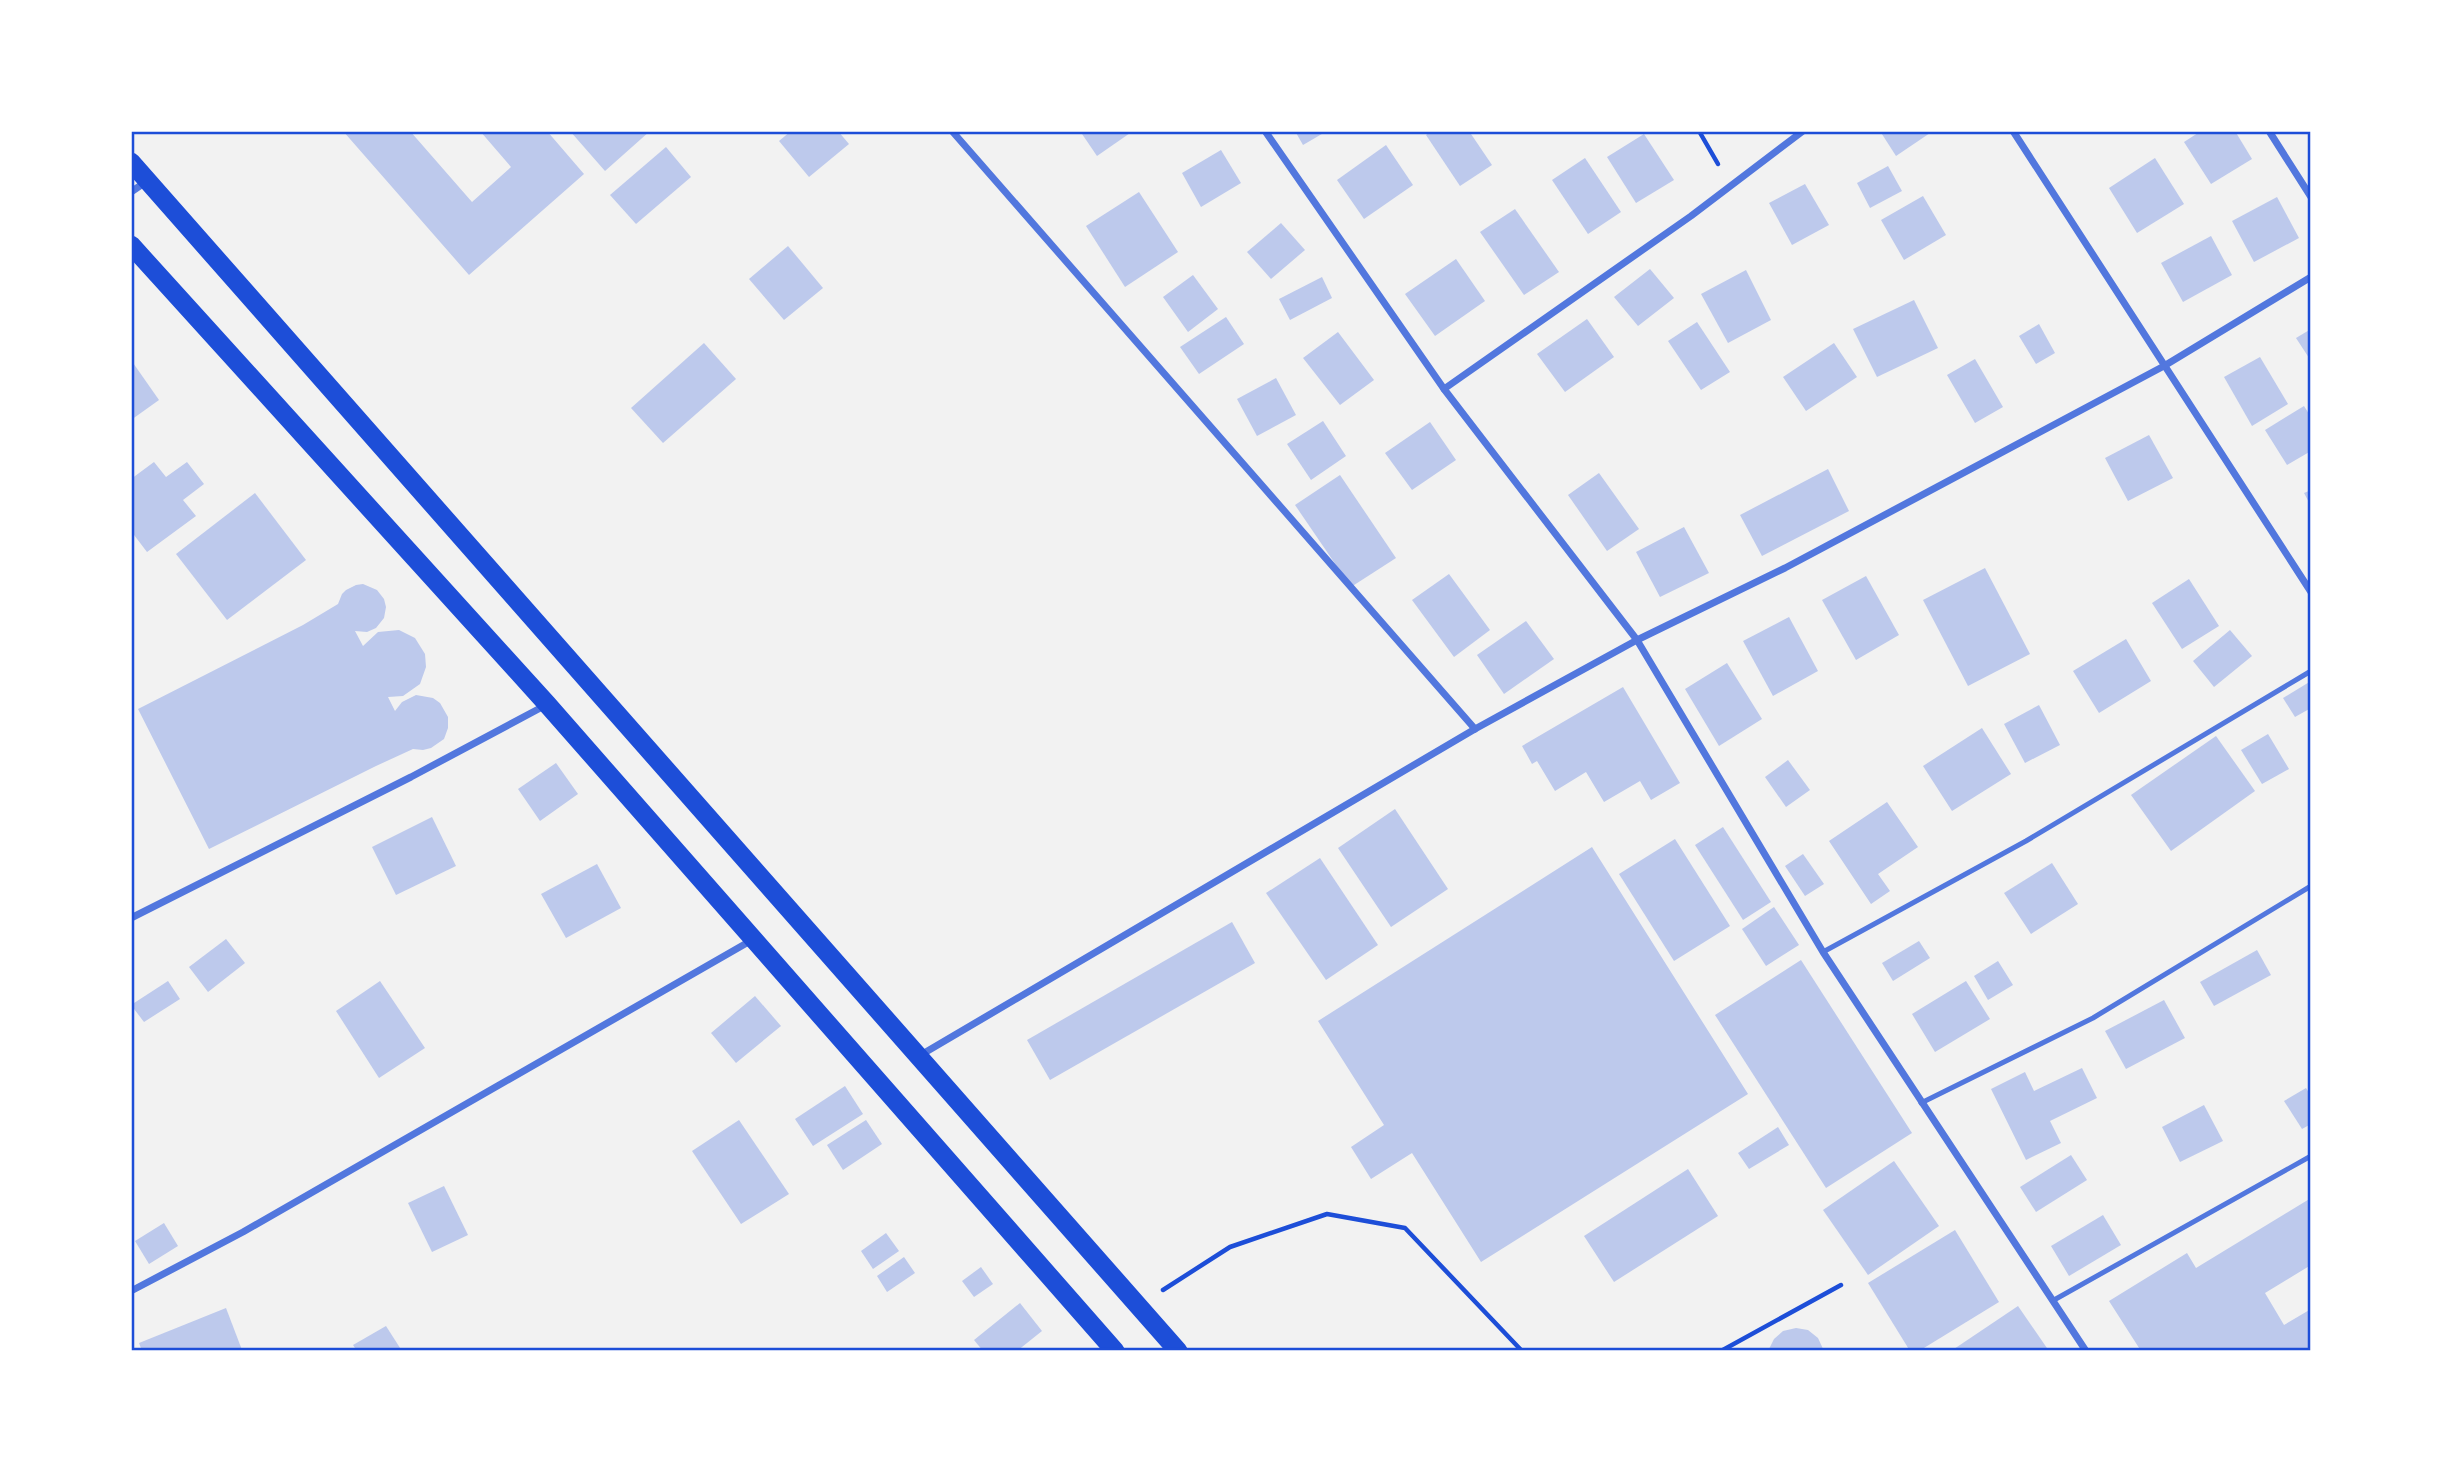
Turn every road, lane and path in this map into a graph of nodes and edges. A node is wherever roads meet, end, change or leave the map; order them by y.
1 (952, 131) edge
2 (1265, 131) edge
3 (1699, 131) edge
4 (1803, 131) edge
5 (2013, 131) edge
6 (2269, 131) edge
7 (131, 162) edge
8 (140, 186) edge
9 (1731, 186) junction
10 (2311, 197) edge
11 (131, 245) edge
12 (2311, 277) edge
13 (2164, 366) junction
14 (1444, 389) junction
15 (2311, 592) edge
16 (1637, 640) junction
17 (2311, 671) edge
18 (547, 705) junction
19 (1475, 729) junction
20 (2311, 886) edge
21 (131, 918) edge
22 (754, 940) junction
23 (1823, 952) junction
24 (919, 1056) junction
25 (1921, 1103) junction
26 (2311, 1156) edge
27 (1842, 1284) dead end
28 (131, 1291) edge
29 (2053, 1300) junction
30 (1141, 1308) junction
31 (1115, 1351) edge
32 (1178, 1351) edge
33 (1522, 1351) edge
34 (1721, 1351) edge
35 (2086, 1351) edge

1 - 19 street
2 - 14 street
3 - 9 path
4 - 9 street
5 - 13 street
6 - 10 street
7 - 8 highway
8 - 24 highway
9 - 14 street
11 - 18 highway
12 - 13 street
13 - 15 street
13 - 16 street
14 - 16 street
16 - 19 street
16 - 23 street
17 - 23 lane
18 - 21 street
18 - 22 highway
19 - 24 street
20 - 25 lane
22 - 28 street
22 - 31 highway
23 - 25 street
24 - 30 highway
25 - 29 street
26 - 29 lane
27 - 34 path
29 - 35 street
30 - 32 highway
30 - 33 path

